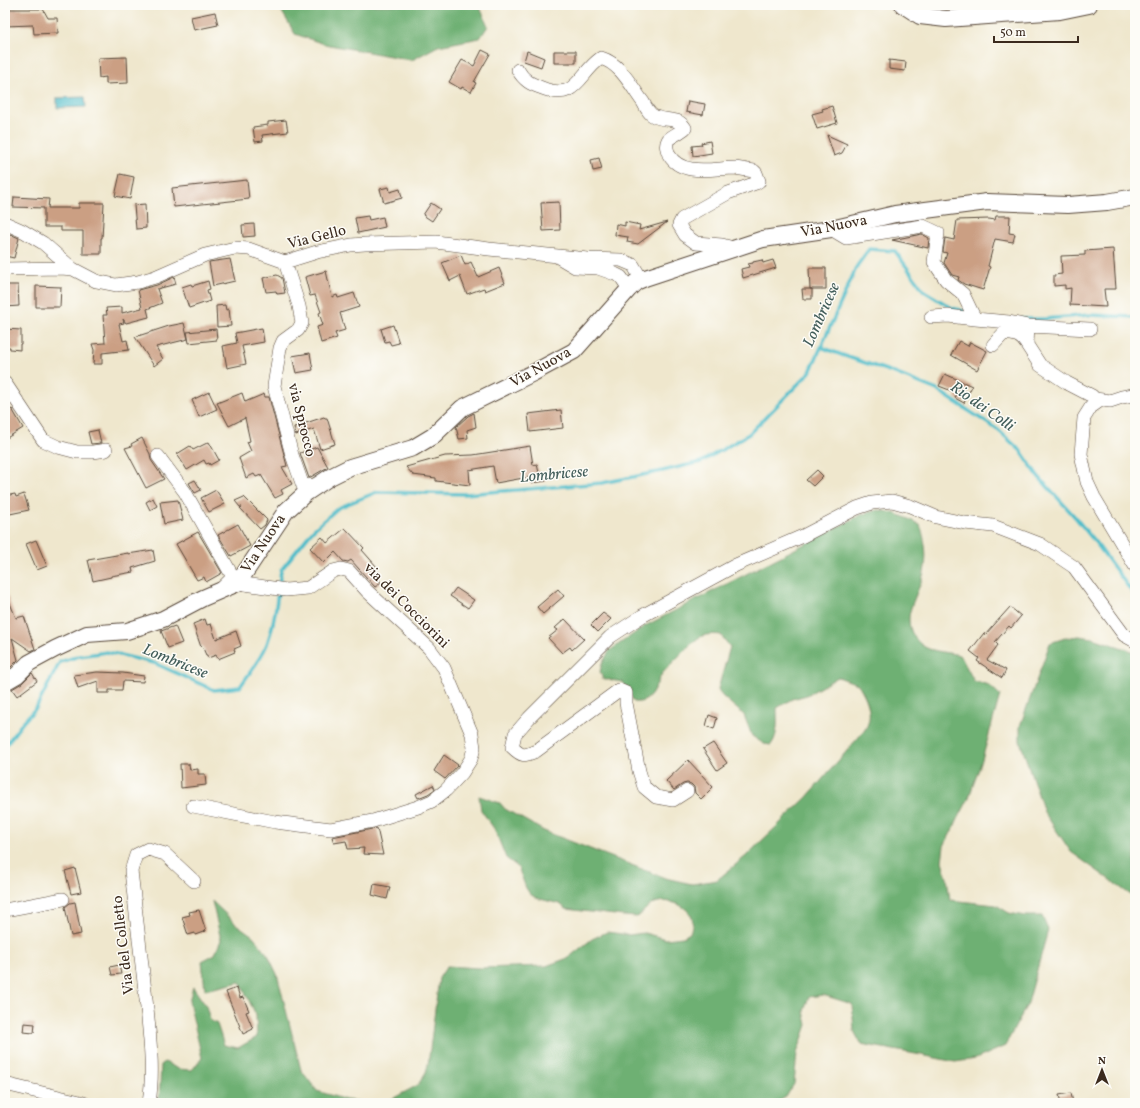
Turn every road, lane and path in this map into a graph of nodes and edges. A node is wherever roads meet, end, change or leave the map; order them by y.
1 (903, 5) edge
2 (1089, 5) edge
3 (518, 70) dead end
4 (1135, 197) edge
5 (5, 223) edge
6 (831, 229) junction
7 (734, 248) junction
8 (285, 262) junction
9 (5, 269) edge
10 (73, 269) junction
11 (636, 284) junction
12 (931, 317) dead end
13 (975, 319) junction
14 (1028, 326) junction
15 (1090, 329) dead end
16 (993, 345) dead end
17 (1027, 345) junction
18 (5, 383) edge
19 (1135, 394) edge
20 (1101, 400) junction
21 (106, 450) dead end
22 (158, 456) dead end
23 (317, 485) junction
24 (1135, 566) edge
25 (238, 583) junction
26 (219, 591) junction
27 (1135, 641) edge
28 (5, 682) edge
29 (687, 791) dead end
30 (193, 806) dead end
31 (194, 880) dead end
32 (63, 899) dead end
33 (5, 910) edge
34 (5, 1084) edge
35 (84, 1103) edge
36 (149, 1103) edge

1 - 2 street
3 - 7 street
4 - 6 street, Via Nuova
5 - 10 street, Via Gello
6 - 7 street, Via Nuova
6 - 13 street
7 - 11 street, Via Nuova
8 - 10 street, Via Gello
8 - 11 street, Via Gello
8 - 23 street, via Sprocco
9 - 10 street, Via Gello
11 - 23 street, Via Nuova
12 - 13 street
13 - 14 street
14 - 15 street
14 - 17 street
16 - 17 street
17 - 20 street
18 - 21 street
19 - 20 street
20 - 24 street
22 - 26 street
23 - 25 street, Via Nuova
25 - 26 street, Via Nuova
25 - 30 street, via dei Cocciorini
26 - 28 street, Via Nuova
27 - 29 street
31 - 36 street, Via del Colletto
32 - 33 street
34 - 35 street

